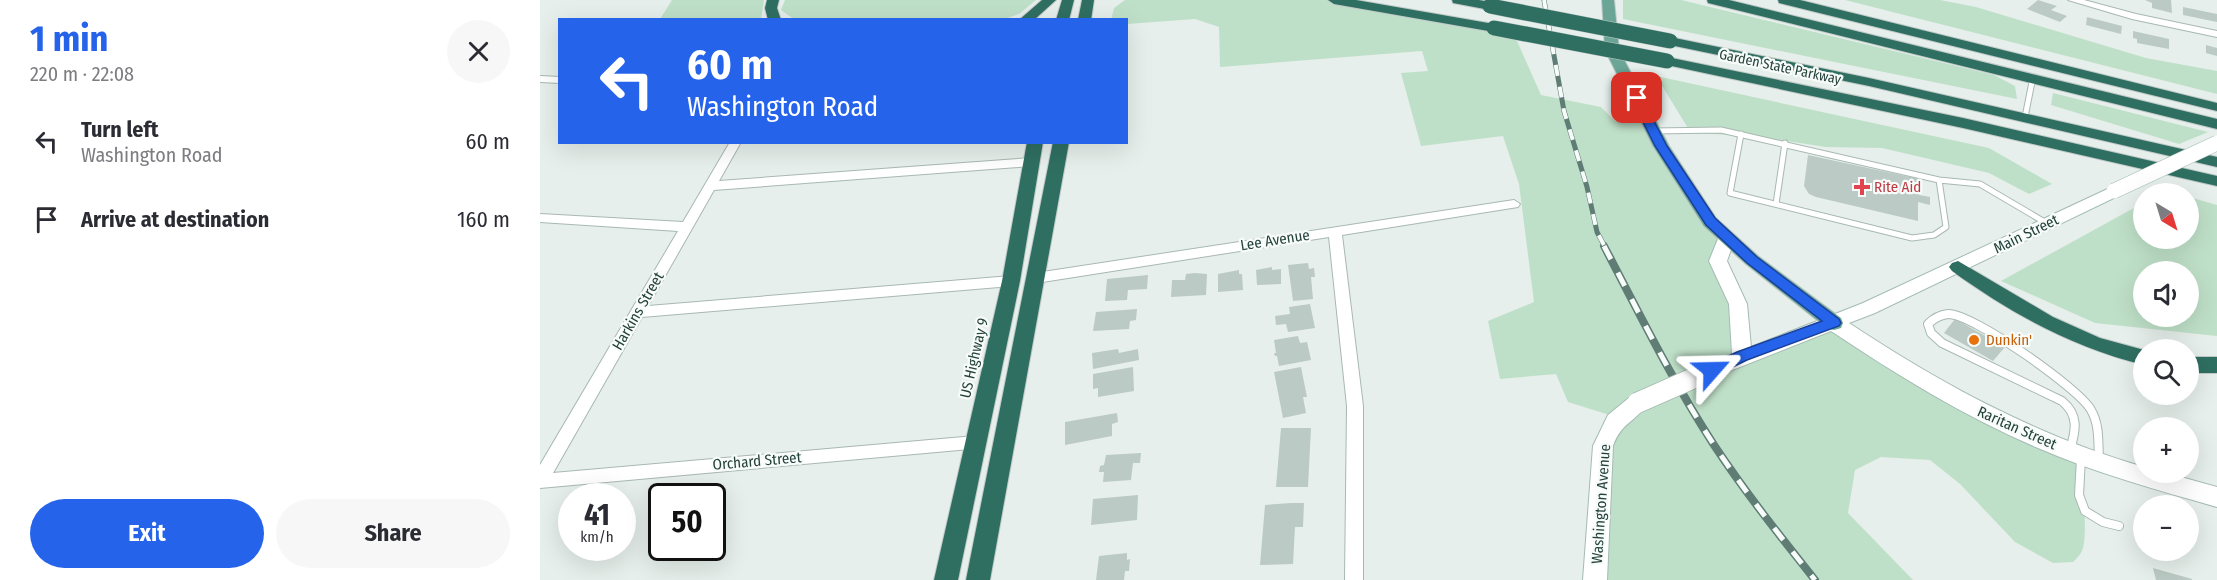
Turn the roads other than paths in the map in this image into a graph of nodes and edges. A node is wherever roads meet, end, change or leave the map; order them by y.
1 (773, 0) edge
2 (1050, 0) edge
3 (1068, 0) edge
4 (1088, 0) edge
5 (1334, 0) edge
6 (1458, 0) edge
7 (1608, 0) edge
8 (1713, 0) edge
9 (2073, 0) edge
10 (1789, 1) edge
11 (774, 18) edge
12 (1028, 18) edge
13 (1063, 18) edge
14 (1084, 18) edge
15 (2217, 34) edge
16 (2033, 77) junction
17 (540, 79) edge
18 (558, 80) edge
19 (2217, 107) edge
20 (2025, 117) junction
21 (2217, 124) edge
22 (1653, 131) junction
23 (1741, 134) junction
24 (1785, 143) junction
25 (2217, 143) edge
26 (735, 144) edge
27 (1061, 144) edge
28 (1033, 152) edge
29 (2217, 162) edge
30 (1940, 180) junction
31 (2217, 181) edge
32 (711, 186) junction
33 (1514, 204) dead end
34 (1776, 204) junction
35 (540, 218) edge
36 (2048, 224) junction
37 (687, 227) junction
38 (1335, 231) junction
39 (1726, 238) junction
40 (1958, 267) junction
41 (1036, 278) junction
42 (1011, 281) junction
43 (638, 312) junction
44 (1834, 323) junction
45 (2133, 355) edge
46 (1742, 356) junction
47 (2199, 365) edge
48 (2217, 365) edge
49 (975, 442) junction
50 (2083, 457) junction
51 (540, 481) edge
52 (2217, 497) edge
53 (2119, 526) dead end
54 (946, 580) edge
55 (978, 580) edge
56 (1354, 580) edge
57 (1595, 580) edge

1 - 11 highway
2 - 12 highway
3 - 13 highway
4 - 14 highway
5 - 31 highway, Garden State Parkway, bridge
6 - 20 highway, Garden State Parkway, bridge
7 - 22 main road
8 - 16 highway
9 - 15 street
10 - 19 highway
16 - 20 lane
16 - 21 highway
17 - 18 street
20 - 29 highway, Garden State Parkway
22 - 23 lane
22 - 39 main road
23 - 24 lane
23 - 34 lane
24 - 30 lane
24 - 34 lane
25 - 36 main road, Main Street, bridge
26 - 32 street, Harkins Street
27 - 41 highway
28 - 32 street
28 - 42 highway, US Highway 9
30 - 34 lane
30 - 36 lane
32 - 37 street, Harkins Street
33 - 38 street, Lee Avenue
35 - 37 street
36 - 40 main road, Main Street
37 - 43 street, Harkins Street
38 - 41 street, Lee Avenue
38 - 56 street
39 - 44 main road
39 - 46 main road
40 - 44 main road, Main Street
40 - 45 highway
41 - 55 highway
42 - 43 street
42 - 49 highway, US Highway 9
43 - 51 street, Harkins Street
44 - 46 main road, Washington Avenue
44 - 50 main road, Raritan Street
46 - 57 main road, Washington Avenue, bridge
47 - 48 highway
49 - 51 street, Orchard Street
49 - 54 highway, US Highway 9
50 - 50 lane
50 - 52 main road, Raritan Street
50 - 53 lane

